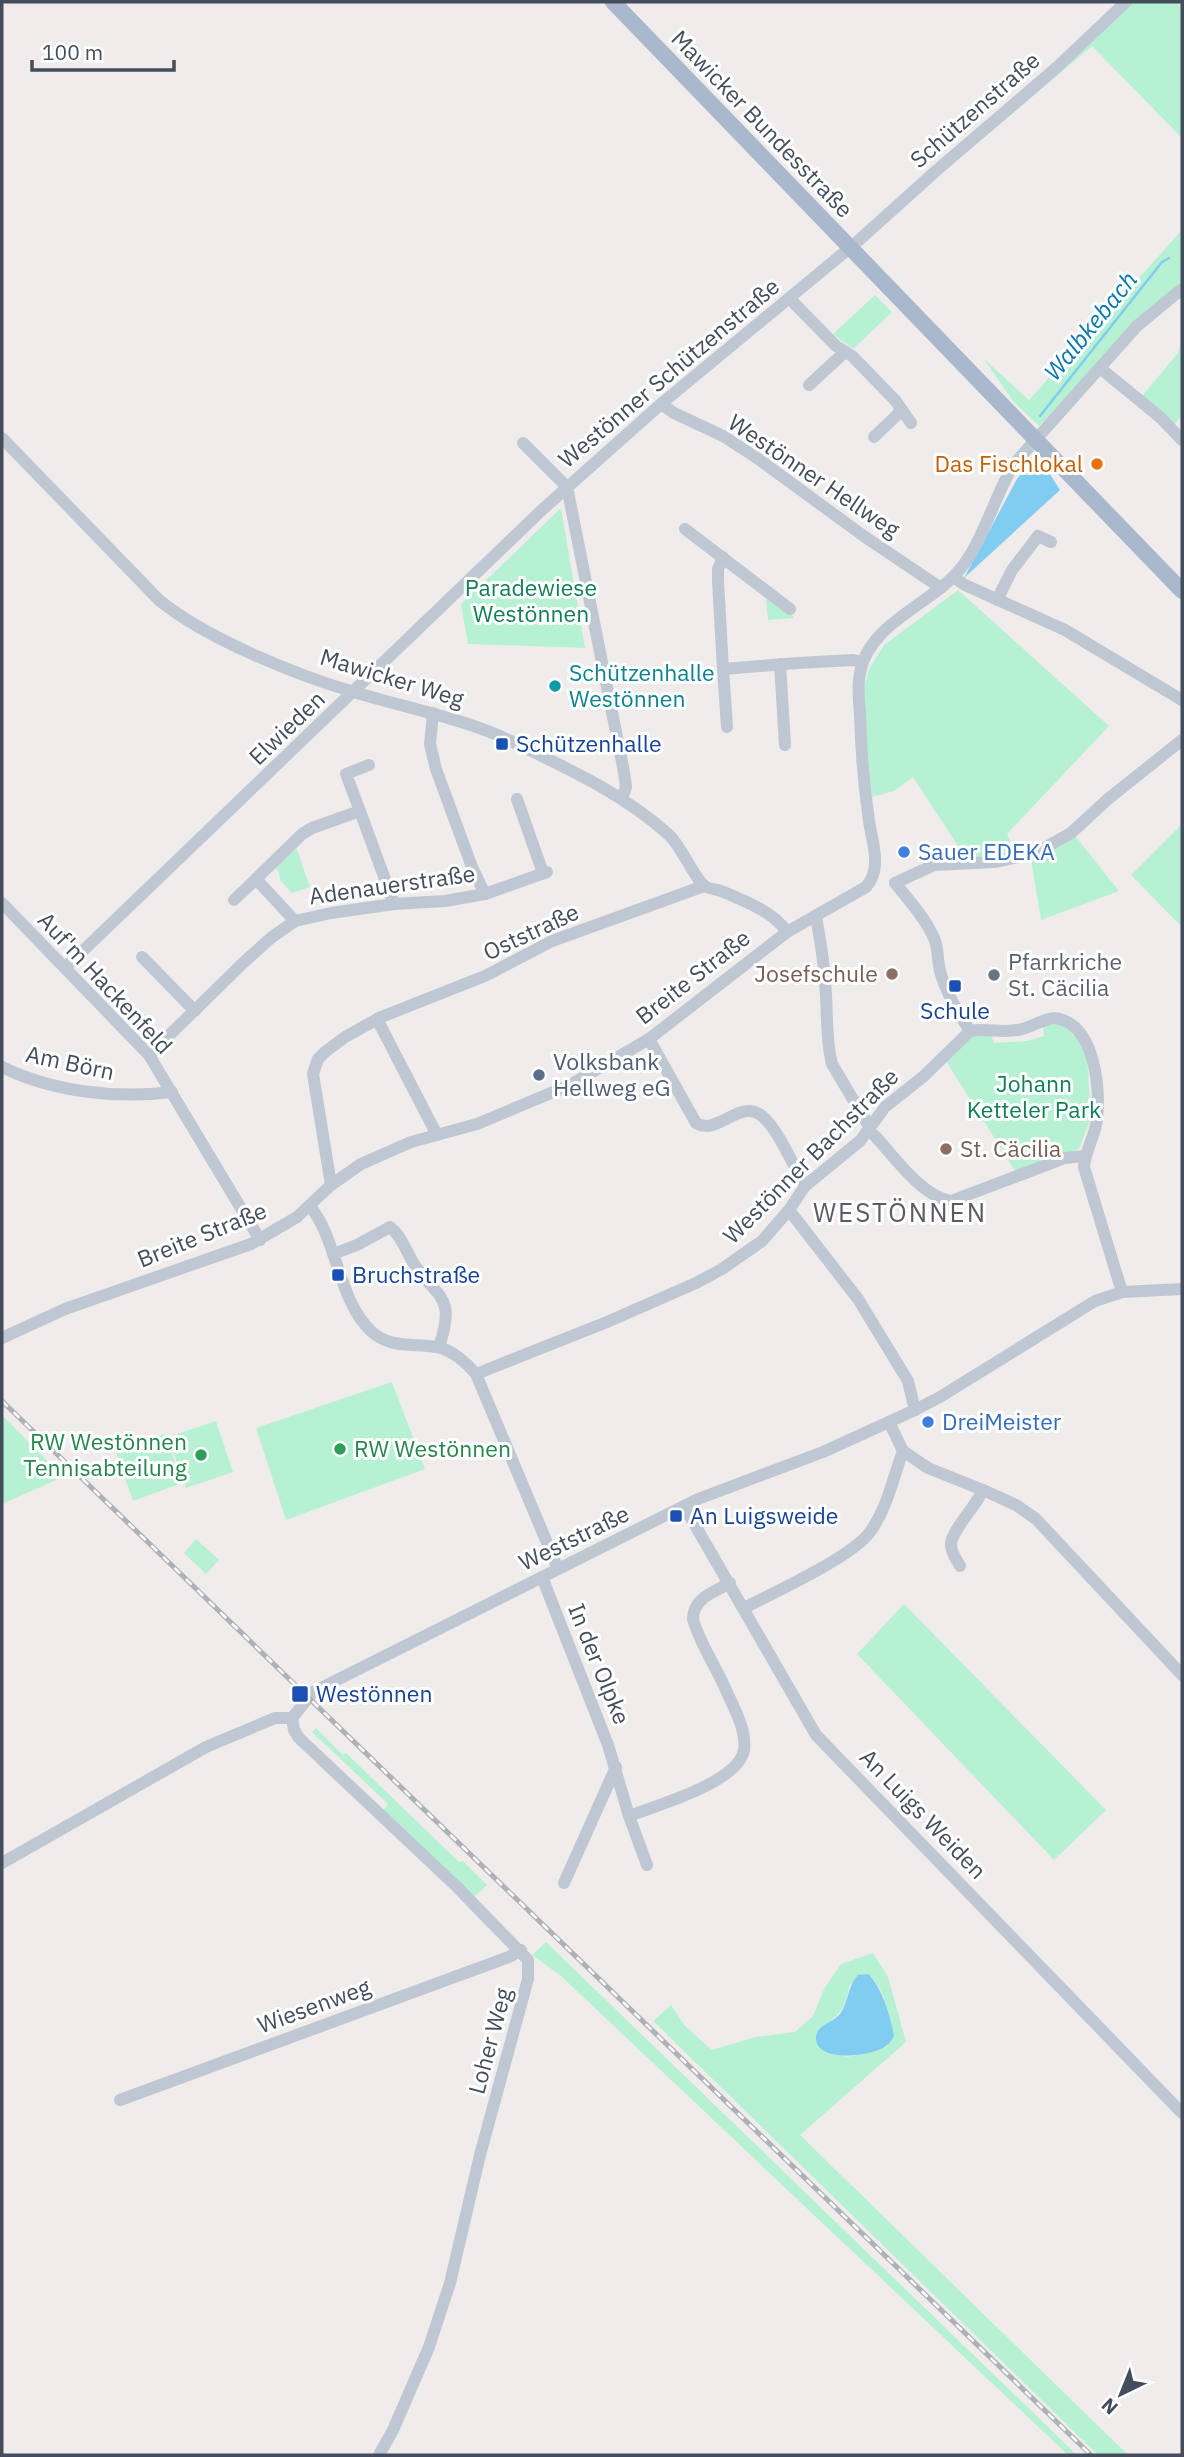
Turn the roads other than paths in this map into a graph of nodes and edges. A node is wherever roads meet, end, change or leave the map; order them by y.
1 (613, 2) edge
2 (1126, 2) edge
3 (850, 248) junction
4 (1182, 289) edge
5 (790, 299) junction
6 (845, 352) junction
7 (1100, 368) junction
8 (809, 385) dead end
9 (661, 404) junction
10 (902, 410) junction
11 (911, 423) dead end
12 (874, 437) dead end
13 (2, 438) edge
14 (1182, 440) edge
15 (1036, 442) junction
16 (523, 443) dead end
17 (567, 487) junction
18 (685, 529) dead end
19 (1051, 542) dead end
20 (723, 558) junction
21 (953, 577) junction
22 (941, 588) junction
23 (1182, 591) edge
24 (997, 600) junction
25 (790, 609) dead end
26 (862, 662) junction
27 (780, 664) junction
28 (723, 669) junction
29 (353, 692) junction
30 (1182, 700) edge
31 (433, 713) junction
32 (727, 727) dead end
33 (1182, 740) edge
34 (785, 745) dead end
35 (369, 765) dead end
36 (517, 799) dead end
37 (622, 799) junction
38 (360, 811) junction
39 (873, 876) junction
40 (256, 879) junction
41 (895, 883) junction
42 (704, 886) junction
43 (485, 894) junction
44 (234, 900) dead end
45 (2, 904) edge
46 (394, 904) junction
47 (816, 917) junction
48 (295, 921) junction
49 (787, 932) junction
50 (142, 957) dead end
51 (65, 968) junction
52 (195, 1011) junction
53 (377, 1019) junction
54 (970, 1031) junction
55 (649, 1039) junction
56 (149, 1055) junction
57 (2, 1067) edge
58 (172, 1092) junction
59 (872, 1131) junction
60 (437, 1135) junction
61 (1085, 1156) junction
62 (331, 1185) junction
63 (805, 1186) junction
64 (310, 1206) junction
65 (789, 1210) junction
66 (260, 1240) junction
67 (333, 1254) junction
68 (1182, 1289) edge
69 (1122, 1292) junction
70 (2, 1338) edge
71 (439, 1347) junction
72 (476, 1374) junction
73 (915, 1410) junction
74 (889, 1422) junction
75 (903, 1451) junction
76 (983, 1490) junction
77 (684, 1506) junction
78 (960, 1566) dead end
79 (558, 1569) junction
80 (542, 1577) junction
81 (730, 1583) junction
82 (744, 1608) junction
83 (1182, 1675) edge
84 (292, 1717) junction
85 (616, 1767) junction
86 (629, 1816) junction
87 (2, 1863) edge
88 (647, 1865) dead end
89 (564, 1883) dead end
90 (521, 1950) junction
91 (120, 2100) dead end
92 (1182, 2113) edge
93 (379, 2455) edge

1 - 3 main road, Mawicker Bundesstraße
2 - 3 street, Schützenstraße
3 - 5 street, Westönner Schützenstraße
3 - 15 main road, Mawicker Bundesstraße
4 - 7 street
5 - 6 street
5 - 9 street, Westönner Schützenstraße
6 - 8 street
6 - 10 street
7 - 14 street
7 - 15 street
9 - 17 street, Westönner Schützenstraße
9 - 22 street, Westönner Hellweg
10 - 11 street
10 - 12 street
13 - 29 street, Mawicker Weg
15 - 21 street
15 - 23 main road, Mawicker Bundesstraße
16 - 17 street
17 - 29 street, Elwieden
17 - 37 street, Westönner Schützenstraße
18 - 20 street
19 - 24 street
20 - 25 street
20 - 28 street
21 - 22 street
21 - 24 street
22 - 26 street
24 - 30 street
26 - 27 street
26 - 39 street
27 - 28 street
27 - 34 street
28 - 32 street
29 - 31 street, Mawicker Weg
29 - 51 street, Elwieden
31 - 37 street, Mawicker Weg
31 - 43 street
33 - 41 street
35 - 38 street
36 - 43 street, Adenauerstraße
37 - 42 street, Mawicker Weg
38 - 40 street
38 - 46 street
39 - 41 street
39 - 47 street, Breite Straße
40 - 44 street
40 - 48 street
41 - 54 street
42 - 49 street
42 - 53 street, Oststraße
43 - 46 street, Adenauerstraße
45 - 51 street, Auf'm Hackenfeld
46 - 48 street, Adenauerstraße
47 - 49 street, Breite Straße
47 - 59 street
48 - 52 street, Adenauerstraße
49 - 55 street, Breite Straße
50 - 52 street
51 - 56 street, Auf'm Hackenfeld
52 - 56 street, Adenauerstraße
53 - 60 street
53 - 62 street, Oststraße
54 - 59 street, Westönner Bachstraße
54 - 61 street
55 - 60 street, Breite Straße
55 - 63 street
56 - 58 street, Auf'm Hackenfeld
57 - 58 street, Am Börn
58 - 66 street, Auf'm Hackenfeld
59 - 61 street
59 - 63 street, Westönner Bachstraße
60 - 62 street, Breite Straße
61 - 69 street
62 - 64 street, Breite Straße
63 - 65 street, Westönner Bachstraße
64 - 66 street, Breite Straße
64 - 67 street
65 - 72 street, Westönner Bachstraße
65 - 73 street
66 - 70 street, Breite Straße
67 - 71 street
67 - 71 street
68 - 69 street, Weststraße
69 - 73 street, Weststraße
71 - 72 street
72 - 79 street
73 - 74 street, Weststraße
74 - 75 street
74 - 77 street, Weststraße
75 - 76 street
75 - 82 street
76 - 78 street
76 - 83 street
77 - 79 street, Weststraße
77 - 81 street, An Luigs Weiden
79 - 80 street, Weststraße
80 - 84 street, Weststraße
80 - 85 street, In der Olpke
81 - 82 street, An Luigs Weiden
81 - 86 street
82 - 92 street, An Luigs Weiden
84 - 87 street
84 - 90 street
85 - 86 street, In der Olpke
85 - 89 street
86 - 88 street, In der Olpke
90 - 91 street, Wiesenweg
90 - 93 street, Loher Weg

